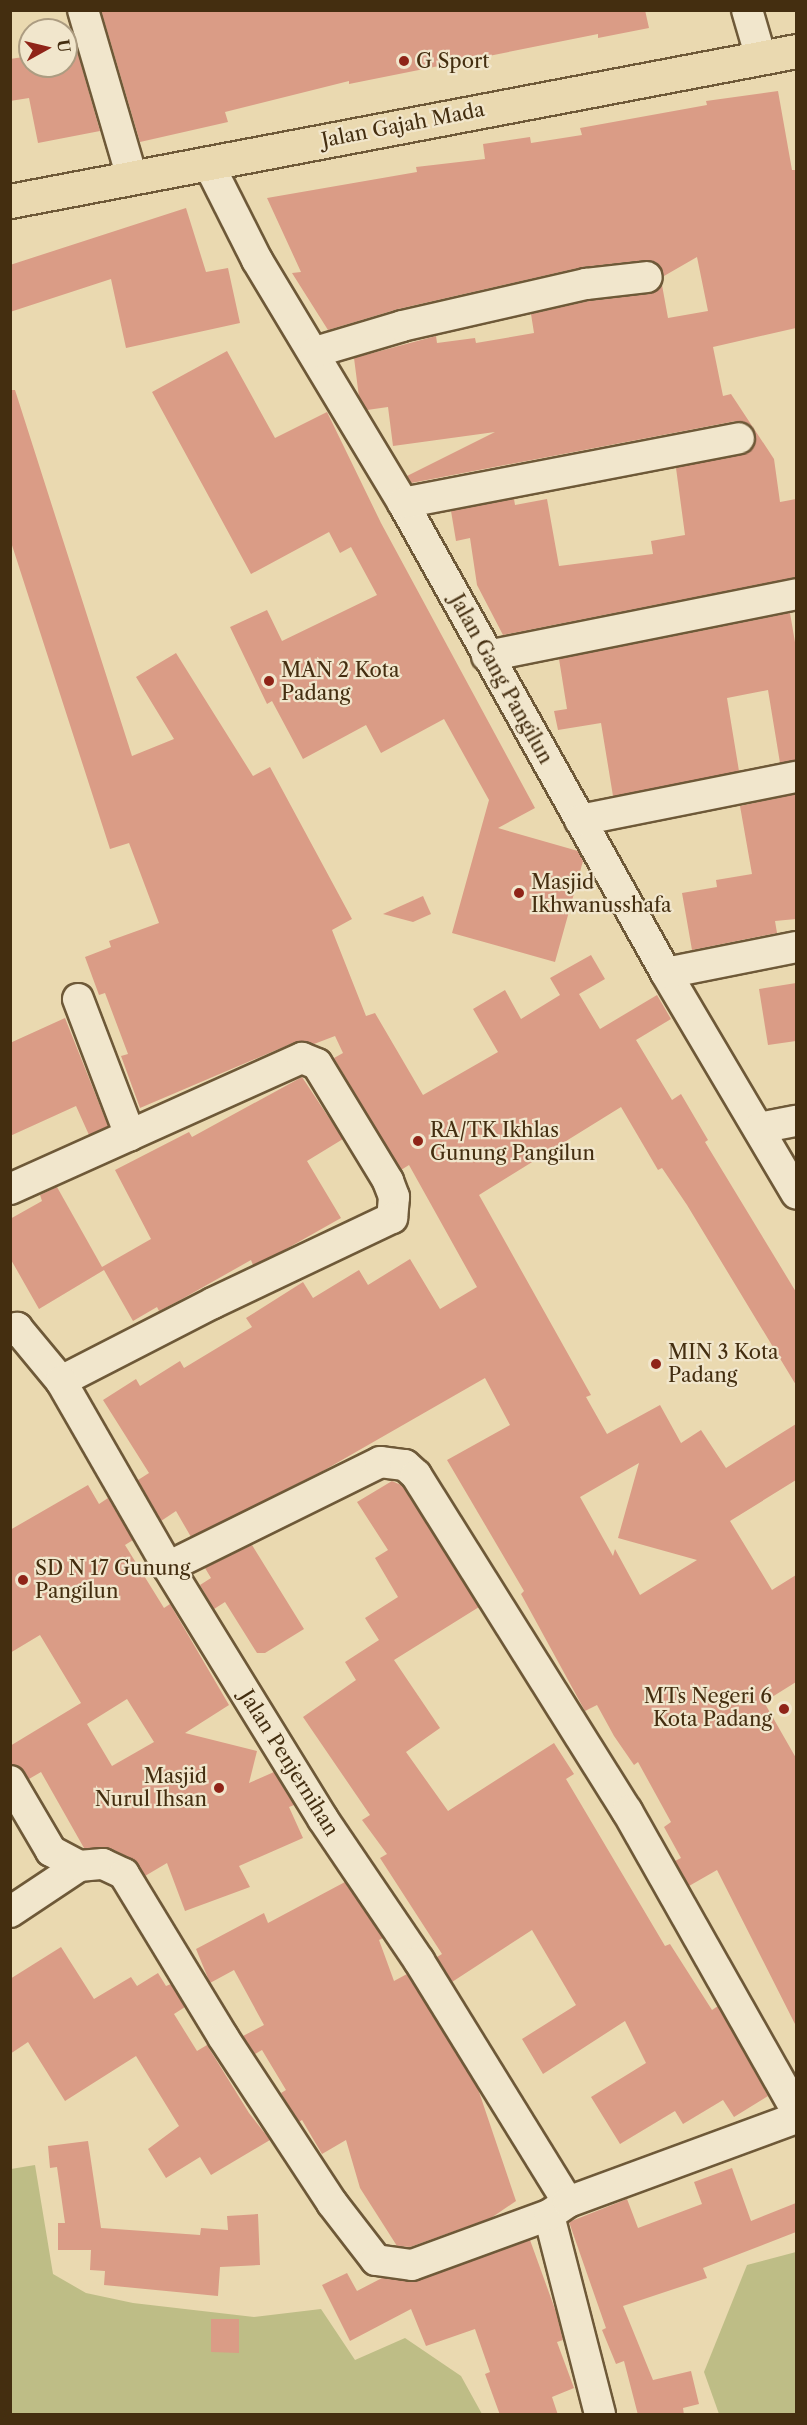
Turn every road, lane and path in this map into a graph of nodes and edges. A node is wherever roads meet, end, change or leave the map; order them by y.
1 (83, 10) edge
2 (747, 10) edge
3 (796, 51) edge
4 (761, 58) junction
5 (208, 163) junction
6 (132, 178) junction
7 (10, 201) edge
8 (646, 277) dead end
9 (315, 352) junction
10 (739, 438) dead end
11 (403, 503) junction
12 (796, 594) edge
13 (487, 656) junction
14 (796, 777) edge
15 (580, 820) junction
16 (796, 947) edge
17 (666, 972) junction
18 (78, 999) dead end
19 (796, 1121) edge
20 (759, 1128) junction
21 (130, 1135) junction
22 (10, 1189) edge
23 (796, 1193) edge
24 (13, 1325) edge
25 (61, 1381) junction
26 (168, 1567) junction
27 (10, 1781) edge
28 (79, 1866) junction
29 (10, 1912) edge
30 (796, 2110) edge
31 (796, 2118) edge
32 (558, 2208) junction
33 (600, 2415) edge

1 - 6 street
2 - 4 street
3 - 4 main road, Jalan Gajah Mada
4 - 5 main road, Jalan Gajah Mada
5 - 6 main road, Jalan Gajah Mada
5 - 9 street, Jalan Gang Pangilun
6 - 7 main road, Jalan Gajah Mada
8 - 9 street
9 - 11 street, Jalan Gang Pangilun
10 - 11 street
11 - 13 street, Jalan Gang Pangilun
12 - 13 street
13 - 15 street, Jalan Gang Pangilun
14 - 15 street
15 - 17 street, Jalan Gang Pangilun
16 - 17 street
17 - 20 street, Jalan Gang Pangilun
18 - 21 street
19 - 20 street
20 - 23 street, Jalan Gang Pangilun
21 - 22 street
21 - 25 street
24 - 25 street, Jalan Penjernihan
25 - 26 street, Jalan Penjernihan
26 - 30 street
26 - 32 street, Jalan Penjernihan
27 - 28 street
28 - 29 street
28 - 32 street
31 - 32 street
32 - 33 street, Jalan Penjernihan

